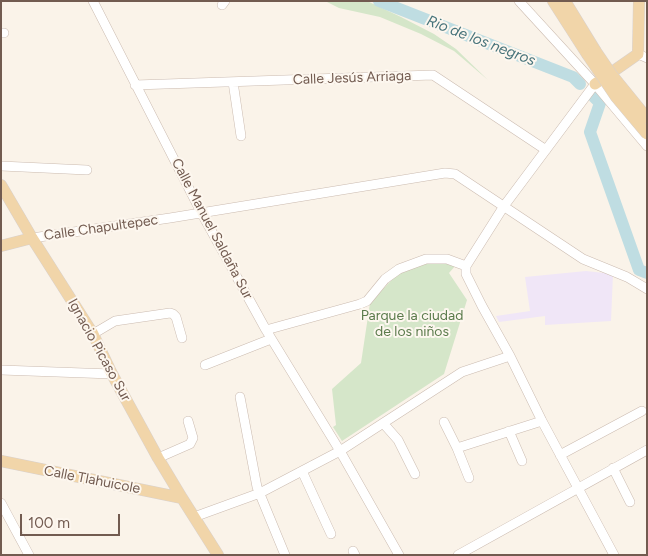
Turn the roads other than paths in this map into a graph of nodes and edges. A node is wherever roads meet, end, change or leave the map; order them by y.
1 (93, 1) edge
2 (519, 1) edge
3 (553, 1) edge
4 (565, 1) edge
5 (639, 1) edge
6 (591, 52) junction
7 (643, 56) edge
8 (234, 82) junction
9 (595, 84) junction
10 (135, 85) junction
11 (647, 118) edge
12 (647, 134) edge
13 (241, 136) dead end
14 (647, 146) edge
15 (546, 150) junction
16 (1, 166) edge
17 (87, 170) dead end
18 (1, 185) edge
19 (504, 206) junction
20 (201, 212) junction
21 (32, 238) junction
22 (1, 246) edge
23 (466, 270) junction
24 (647, 289) edge
25 (266, 330) junction
26 (92, 334) junction
27 (182, 338) dead end
28 (271, 339) junction
29 (510, 356) junction
30 (205, 365) dead end
31 (1, 370) edge
32 (112, 374) junction
33 (240, 398) dead end
34 (642, 411) dead end
35 (188, 421) dead end
36 (542, 421) junction
37 (444, 422) dead end
38 (383, 423) junction
39 (510, 431) junction
40 (457, 448) junction
41 (647, 450) edge
42 (340, 452) junction
43 (560, 455) junction
44 (158, 458) junction
45 (1, 461) edge
46 (522, 461) dead end
47 (613, 468) junction
48 (302, 471) junction
49 (415, 474) dead end
50 (469, 478) dead end
51 (578, 489) junction
52 (260, 493) junction
53 (182, 498) junction
54 (630, 502) dead end
55 (1, 504) edge
56 (194, 517) junction
57 (331, 534) dead end
58 (465, 553) edge
59 (29, 555) edge
60 (218, 555) edge
61 (285, 555) edge
62 (399, 555) edge
63 (614, 555) edge

1 - 10 street, Calle Manuel Saldaña Sur
2 - 9 street
3 - 6 main road
4 - 6 main road
5 - 7 main road
6 - 11 main road, bridge
6 - 12 main road, bridge
7 - 9 main road
8 - 10 street, Calle Jesús Arriaga
8 - 13 street
8 - 15 street, Calle Jesús Arriaga
9 - 14 street
9 - 15 street
10 - 20 street, Calle Manuel Saldaña Sur
15 - 19 street
16 - 17 street
18 - 21 main road, Ignacio Picaso Sur
19 - 20 street, Calle Chapultepec
19 - 23 street
19 - 24 street, Calle Chapultepec
20 - 21 street, Calle Chapultepec
20 - 25 street, Calle Manuel Saldaña Sur
21 - 22 main road, Calle Chapultepec
21 - 26 main road, Ignacio Picaso Sur
23 - 25 street
23 - 29 street
25 - 28 street, Calle Manuel Saldaña Sur
26 - 27 street
26 - 32 main road, Ignacio Picaso Sur
28 - 30 street
28 - 42 street, Calle Manuel Saldaña Sur
29 - 36 street
29 - 38 street
31 - 32 street
32 - 44 main road, Ignacio Picaso Sur
33 - 52 street
34 - 43 street
35 - 44 street
36 - 39 street
36 - 43 street
37 - 40 street
38 - 42 street
38 - 49 street
39 - 40 street
39 - 46 street
40 - 50 street
41 - 47 street
42 - 48 street
42 - 62 street, Calle Manuel Saldaña Sur
43 - 51 street
44 - 53 main road, Ignacio Picaso Sur
45 - 53 main road, Calle Tlahuicole
47 - 51 street
47 - 54 street
48 - 52 street
48 - 57 street
51 - 58 street
51 - 63 street
52 - 56 street
52 - 61 street
53 - 56 main road, Ignacio Picaso Sur
55 - 59 street
56 - 60 main road, Ignacio Picaso Sur

